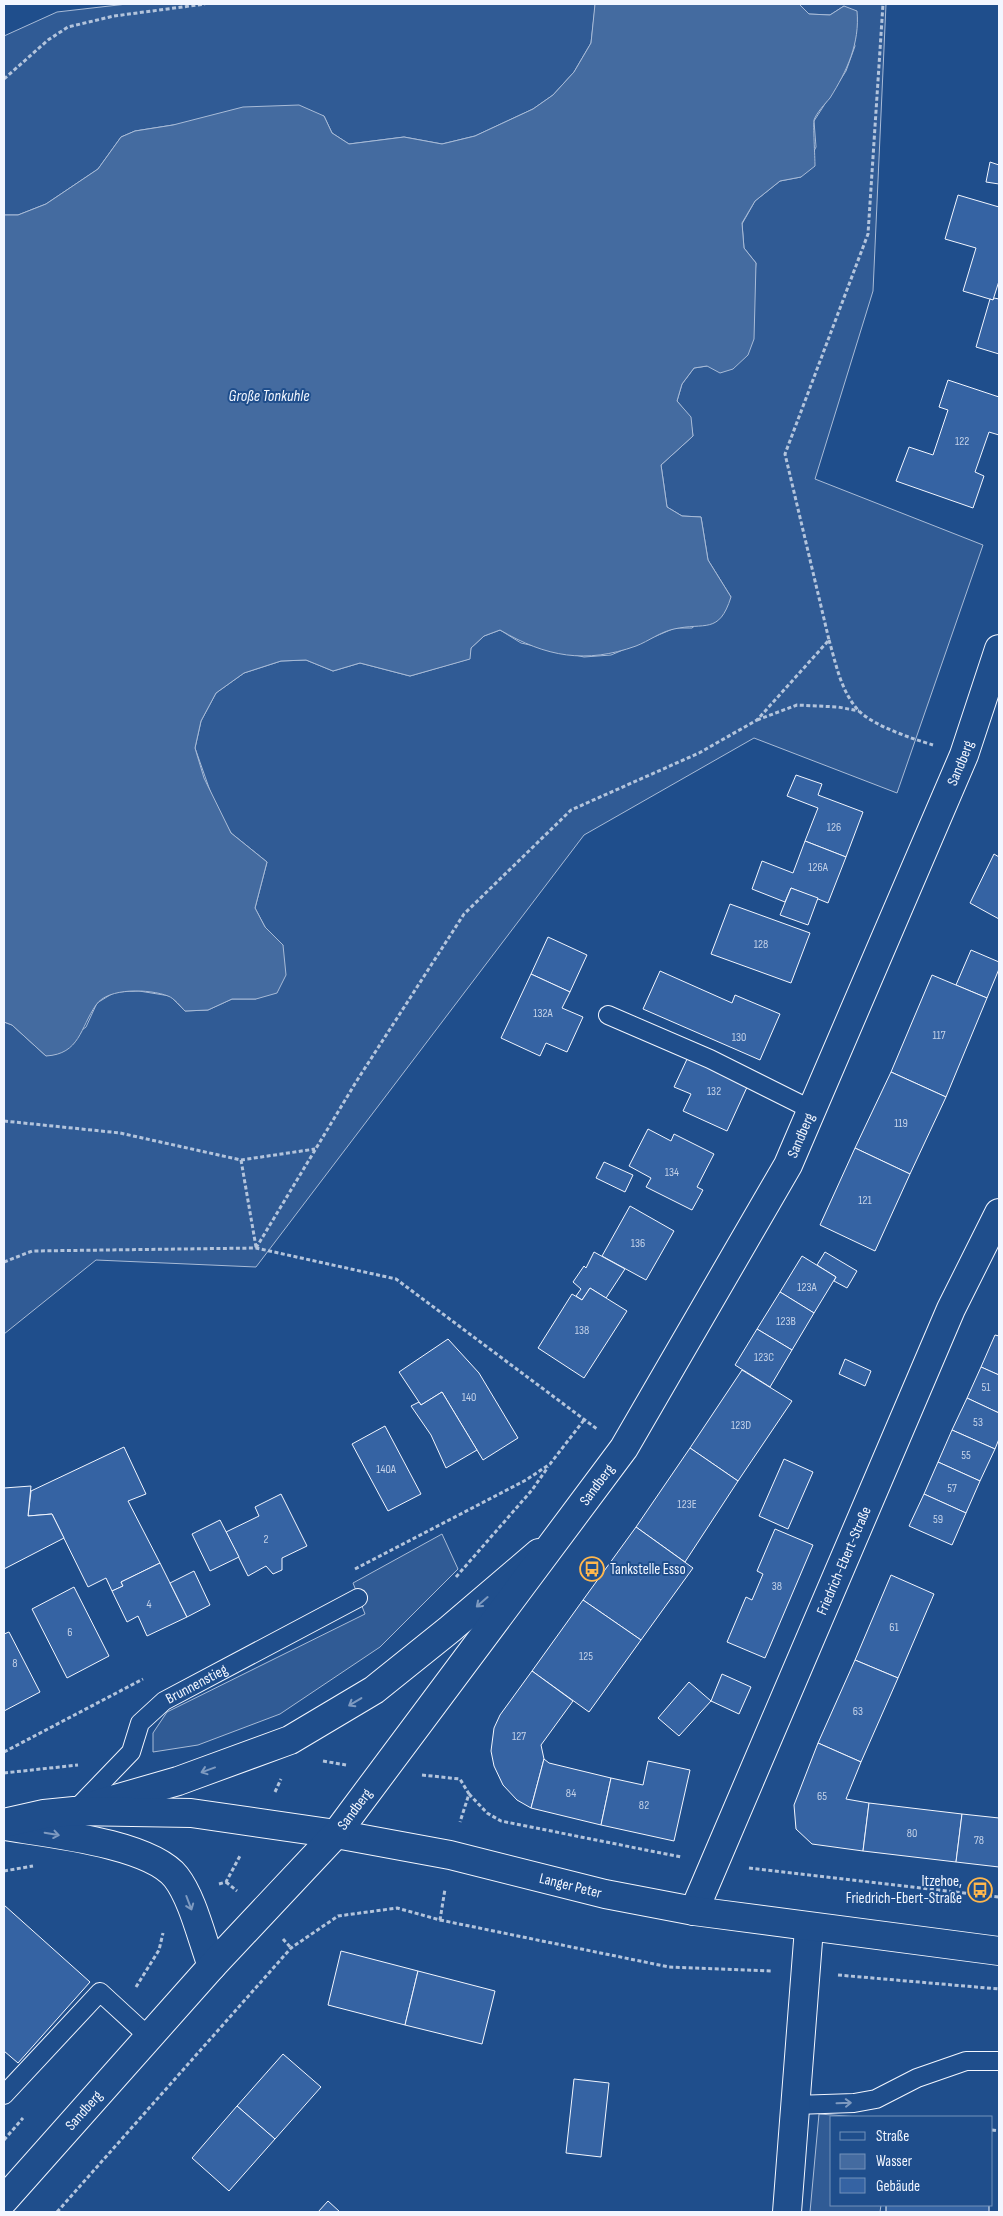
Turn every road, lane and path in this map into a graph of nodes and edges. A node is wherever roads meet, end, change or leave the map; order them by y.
1 (205, 4) edge
2 (883, 4) edge
3 (4, 78) edge
4 (829, 640) junction
5 (999, 649) edge
6 (860, 711) junction
7 (757, 720) junction
8 (964, 755) junction
9 (608, 1015) dead end
10 (812, 1110) junction
11 (4, 1121) edge
12 (316, 1149) junction
13 (241, 1160) junction
14 (999, 1213) edge
15 (256, 1248) junction
16 (4, 1262) edge
17 (624, 1448) junction
18 (550, 1464) dead end
19 (559, 1535) junction
20 (450, 1583) dead end
21 (358, 1598) dead end
22 (74, 1811) junction
23 (4, 1824) edge
24 (336, 1834) junction
25 (450, 1855) junction
26 (694, 1911) junction
27 (440, 1920) junction
28 (809, 1928) junction
29 (999, 1951) edge
30 (212, 1966) junction
31 (805, 1972) junction
32 (999, 1989) edge
33 (149, 2037) junction
34 (999, 2061) edge
35 (4, 2095) edge
36 (795, 2105) junction
37 (4, 2200) edge
38 (56, 2212) edge
39 (787, 2212) edge

1 - 3 path
2 - 4 path
4 - 6 path
4 - 7 path
5 - 8 main road, Sandberg
6 - 7 path
6 - 8 path
7 - 12 path
8 - 10 main road, Sandberg
9 - 10 lane
10 - 17 main road, Sandberg
11 - 13 path
12 - 13 path
12 - 15 path
13 - 15 path
14 - 26 main road, Friedrich-Ebert-Straße
15 - 16 path
15 - 17 path
17 - 19 main road, Sandberg
18 - 20 path
19 -> 22 main road
19 - 24 main road, Sandberg
21 - 22 lane, Brunnenstieg
22 - 23 main road
22 - 24 main road
23 -> 30 main road
24 - 25 main road, Langer Peter
24 - 30 main road, Sandberg
25 - 26 main road, Langer Peter
25 - 27 path
26 - 28 main road, Langer Peter
27 - 31 path
27 - 38 path
28 - 29 main road, Langer Peter
28 - 31 main road
30 - 33 main road, Sandberg
31 - 32 path
31 - 36 main road
33 - 35 lane
33 - 37 main road, Sandberg
36 -> 34 lane
36 - 39 main road

